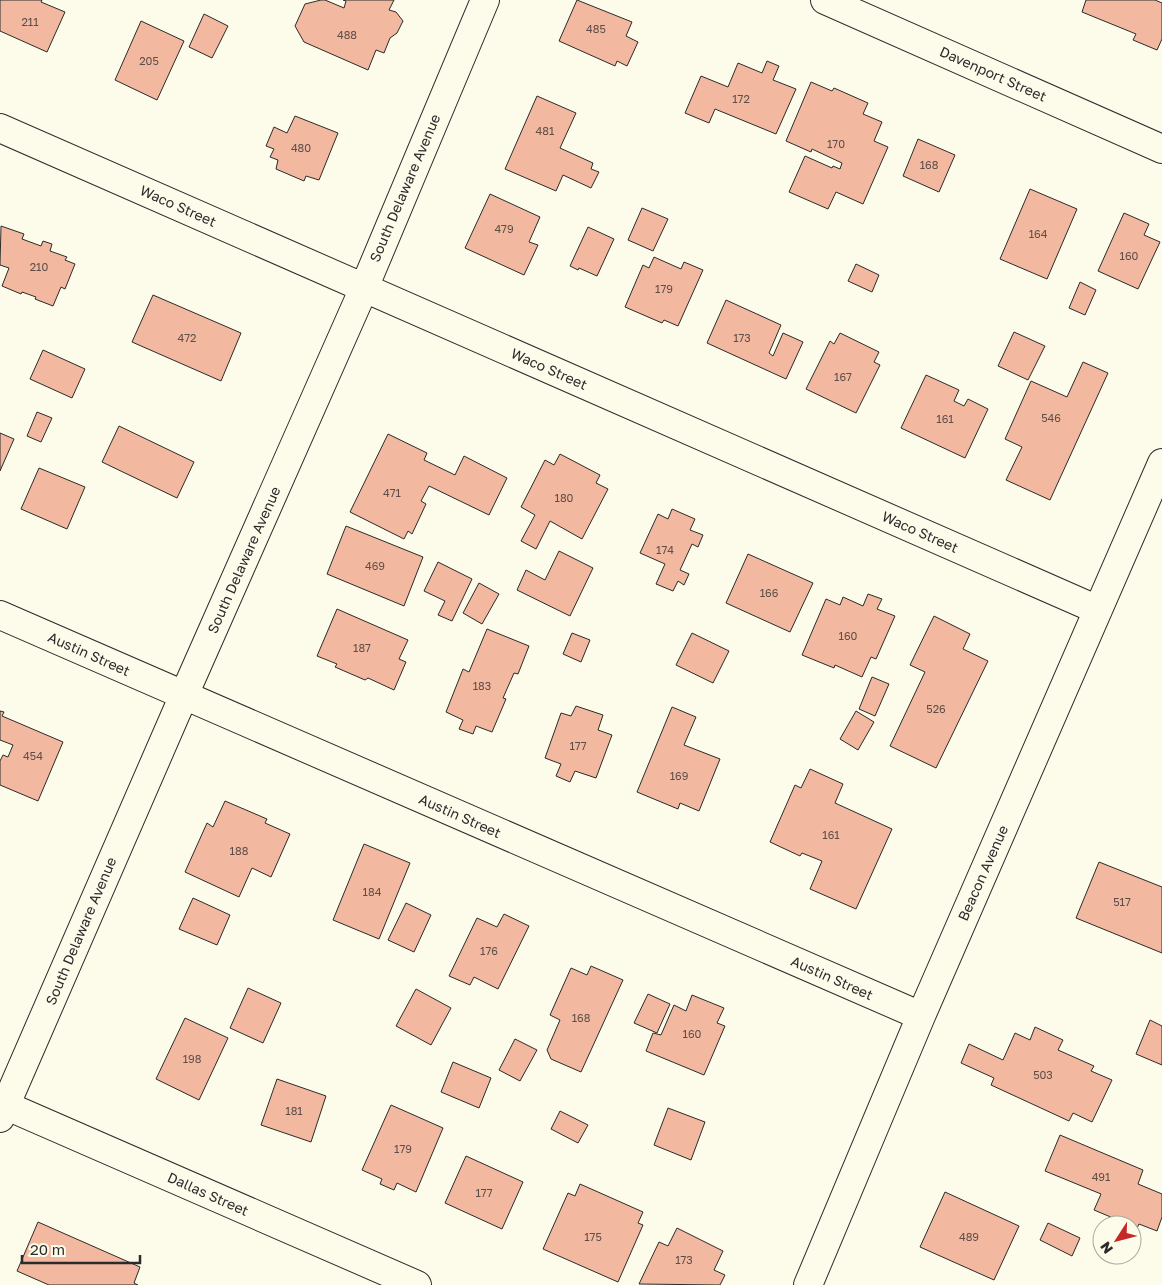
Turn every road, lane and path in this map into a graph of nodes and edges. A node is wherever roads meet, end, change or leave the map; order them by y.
1 (485, 0) edge
2 (824, 0) edge
3 (0, 128) edge
4 (1162, 149) edge
5 (364, 288) junction
6 (1162, 463) edge
7 (1098, 610) junction
8 (0, 615) edge
9 (184, 695) junction
10 (920, 1016) junction
11 (2, 1109) edge
12 (417, 1285) edge
13 (808, 1285) edge

1 - 5 street, South Delaware Avenue
2 - 4 street, Davenport Street
3 - 5 street, Waco Street
5 - 7 street, Waco Street
5 - 9 street, South Delaware Avenue
6 - 7 street, Beacon Avenue
7 - 10 street, Beacon Avenue
8 - 9 street, Austin Street
9 - 10 street, Austin Street
9 - 11 street, South Delaware Avenue
10 - 13 street, Beacon Avenue
11 - 12 street, Dallas Street

